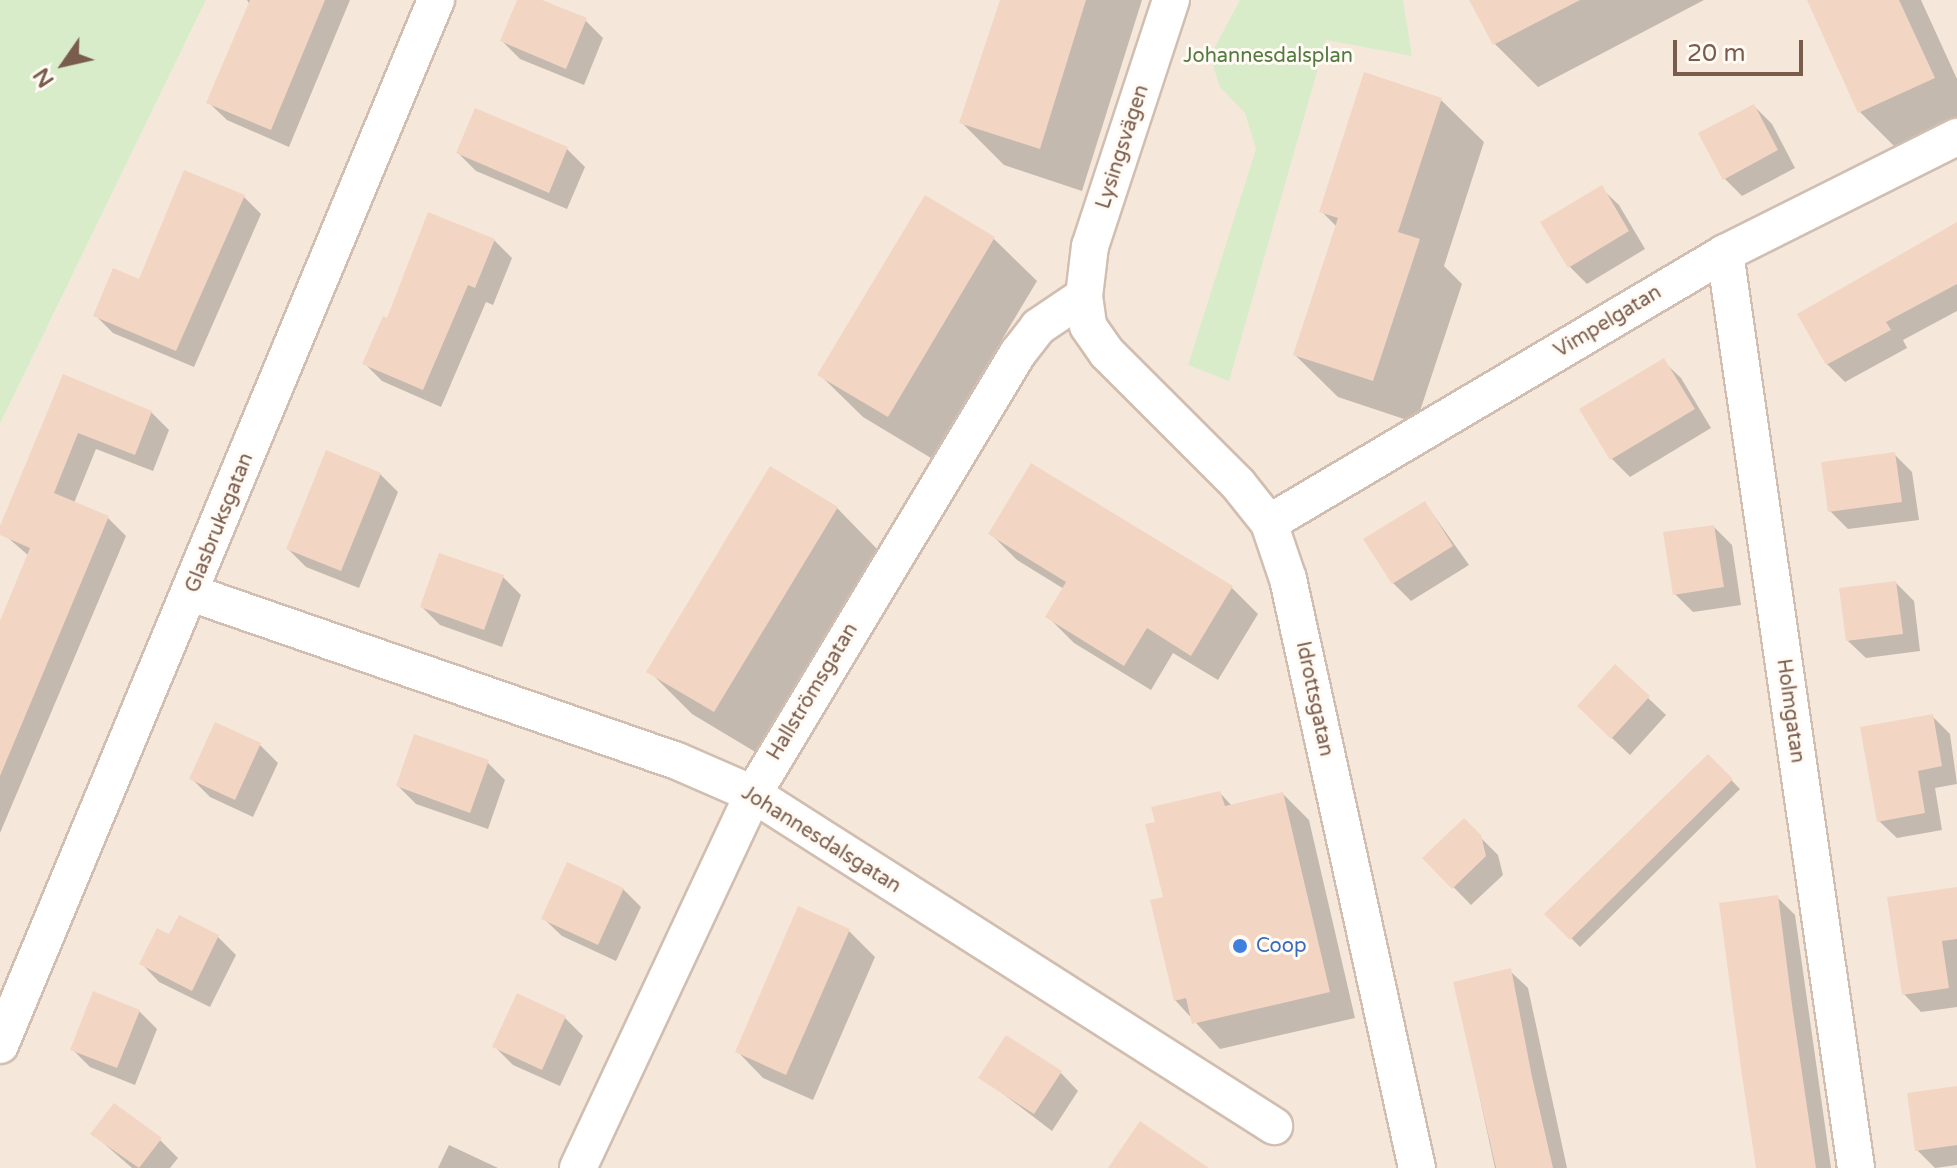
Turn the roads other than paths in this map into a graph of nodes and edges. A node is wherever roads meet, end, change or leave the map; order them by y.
1 (436, 0) edge
2 (1171, 0) edge
3 (1957, 137) edge
4 (1725, 253) junction
5 (1084, 296) junction
6 (1269, 523) junction
7 (191, 593) junction
8 (753, 794) junction
9 (0, 1045) edge
10 (1274, 1126) dead end
11 (578, 1168) edge
12 (1417, 1168) edge
13 (1856, 1168) edge

1 - 7 street, Glasbruksgatan
2 - 5 street, Lysingsvägen
3 - 4 street, Vimpelgatan
4 - 6 street, Vimpelgatan
4 - 13 street, Holmgatan
5 - 6 street, Idrottsgatan
5 - 8 street, Hallströmsgatan
6 - 12 street, Idrottsgatan
7 - 8 street, Johannesdalsgatan
7 - 9 street, Glasbruksgatan
8 - 10 street, Johannesdalsgatan
8 - 11 street, Hallströmsgatan

